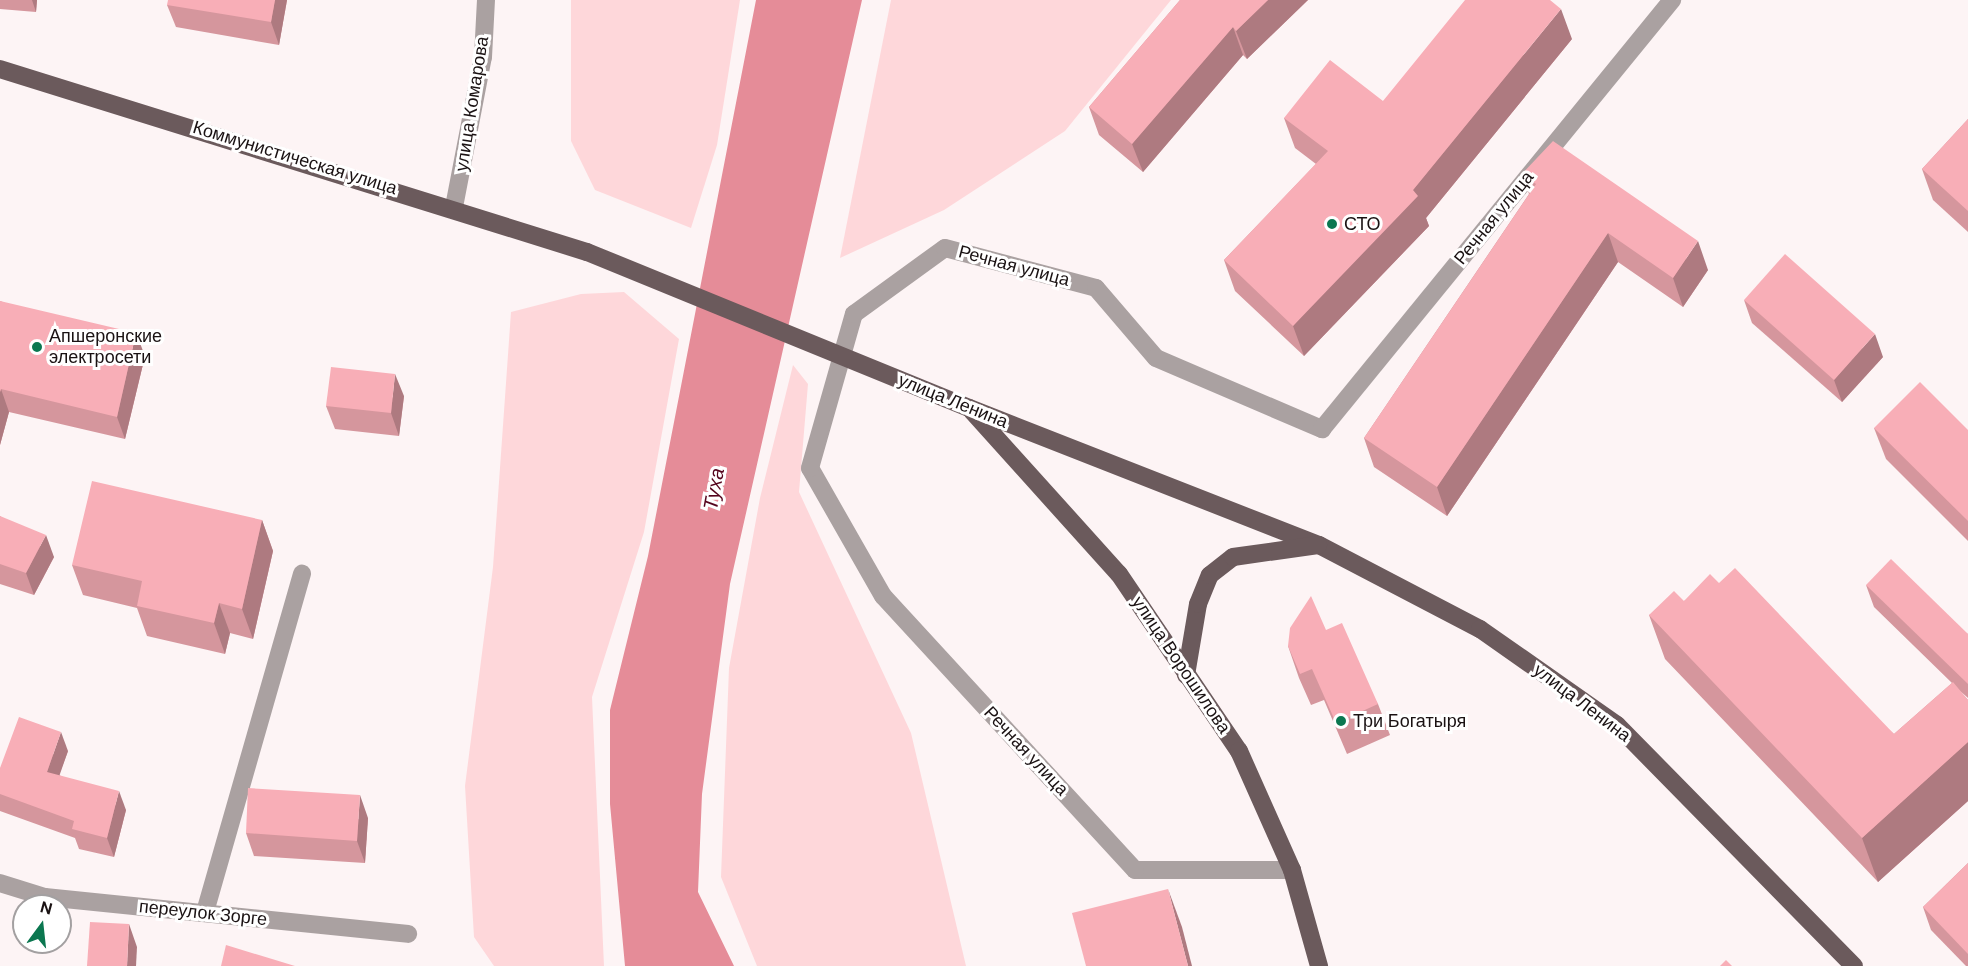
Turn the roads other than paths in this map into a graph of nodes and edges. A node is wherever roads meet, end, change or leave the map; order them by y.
1 (486, 0) edge
2 (1672, 0) edge
3 (0, 69) edge
4 (454, 207) junction
5 (587, 252) joint
6 (969, 408) junction
7 (1319, 545) junction
8 (302, 574) dead end
9 (1186, 675) junction
10 (1292, 870) junction
11 (0, 884) edge
12 (205, 912) junction
13 (408, 934) dead end
14 (1319, 966) edge
15 (1854, 966) edge

1 - 4 street, улица Комарова
2 - 10 street, Речная улица
3 - 4 main road, Коммунистическая улица
4 - 5 main road, Коммунистическая улица
5 - 6 main road, улица Ленина, bridge
6 - 7 main road, улица Ленина
6 - 9 main road, улица Ворошилова
7 - 9 main road
7 - 15 main road, улица Ленина
8 - 12 street
9 - 10 main road, улица Ворошилова
10 - 14 main road, улица Ворошилова
11 - 12 street, переулок Зорге
12 - 13 street, переулок Зорге

